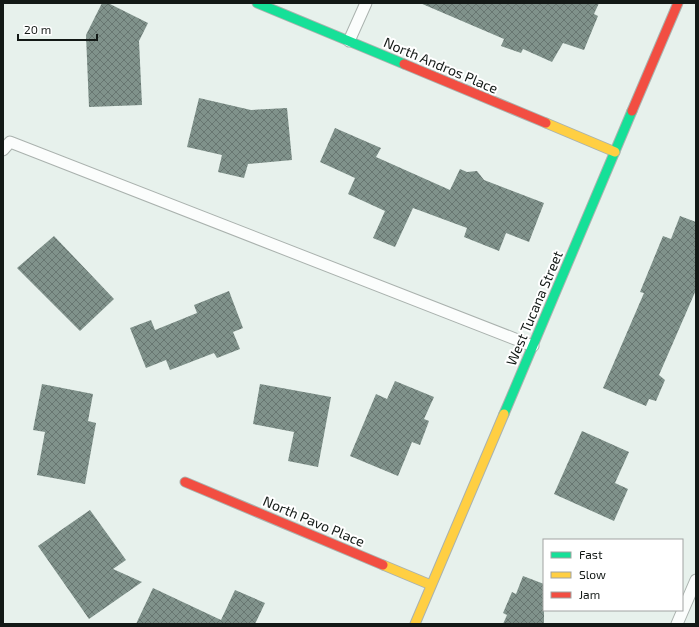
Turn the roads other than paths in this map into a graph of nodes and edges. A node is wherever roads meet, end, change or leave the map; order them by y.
1 (257, 3) edge
2 (366, 3) edge
3 (678, 3) edge
4 (349, 42) junction
5 (3, 150) edge
6 (615, 152) junction
7 (533, 346) junction
8 (185, 482) dead end
9 (696, 580) edge
10 (431, 585) junction
11 (415, 624) edge
12 (678, 624) edge

1 - 4 street, North Andros Place
2 - 4 lane
3 - 6 street, West Tucana Street
4 - 6 street, North Andros Place
5 - 7 lane
6 - 7 street, West Tucana Street
7 - 10 street, West Tucana Street
8 - 10 street, North Pavo Place
9 - 12 lane
10 - 11 street, West Tucana Street

